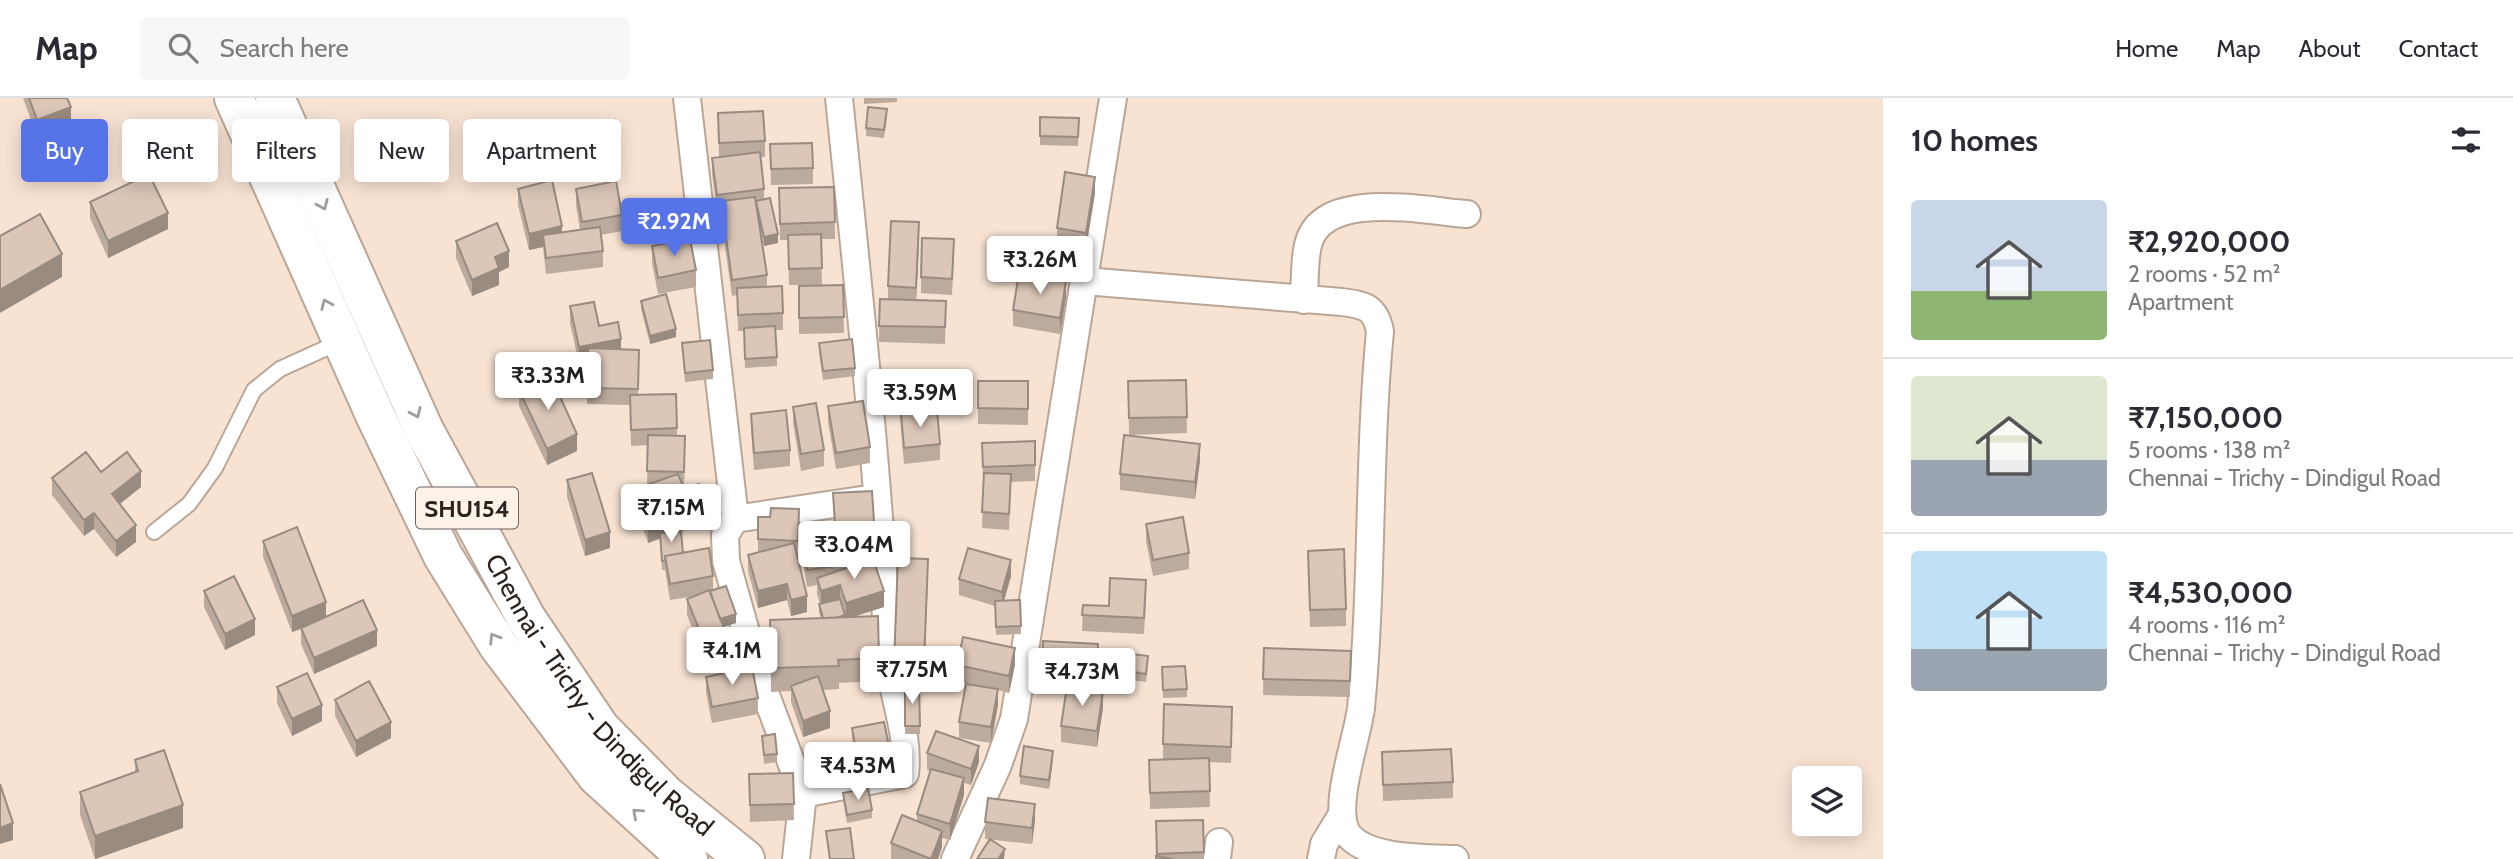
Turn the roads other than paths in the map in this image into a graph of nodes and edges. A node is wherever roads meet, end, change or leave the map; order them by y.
1 (234, 98) edge
2 (275, 98) edge
3 (687, 98) edge
4 (839, 98) edge
5 (1113, 98) edge
6 (1467, 214) dead end
7 (1084, 281) junction
8 (1304, 300) junction
9 (342, 341) junction
10 (880, 497) junction
11 (735, 519) junction
12 (154, 532) dead end
13 (803, 794) junction
14 (1341, 816) junction
15 (688, 859) edge
16 (745, 859) edge
17 (796, 859) edge
18 (955, 859) edge
19 (1321, 859) edge
20 (1455, 859) edge

9 -> 1 highway, Chennai - Trichy - Dindigul Road
2 -> 16 highway, Chennai - Trichy - Dindigul Road / SHU154
3 - 11 street
4 - 10 street
5 - 7 street
6 - 8 street
7 - 8 street
7 - 18 street
8 - 14 street
9 - 12 lane
15 -> 9 highway, Chennai - Trichy - Dindigul Road
10 - 11 street
10 - 13 street
11 - 13 street
13 - 17 street
14 - 19 street
14 - 20 street

